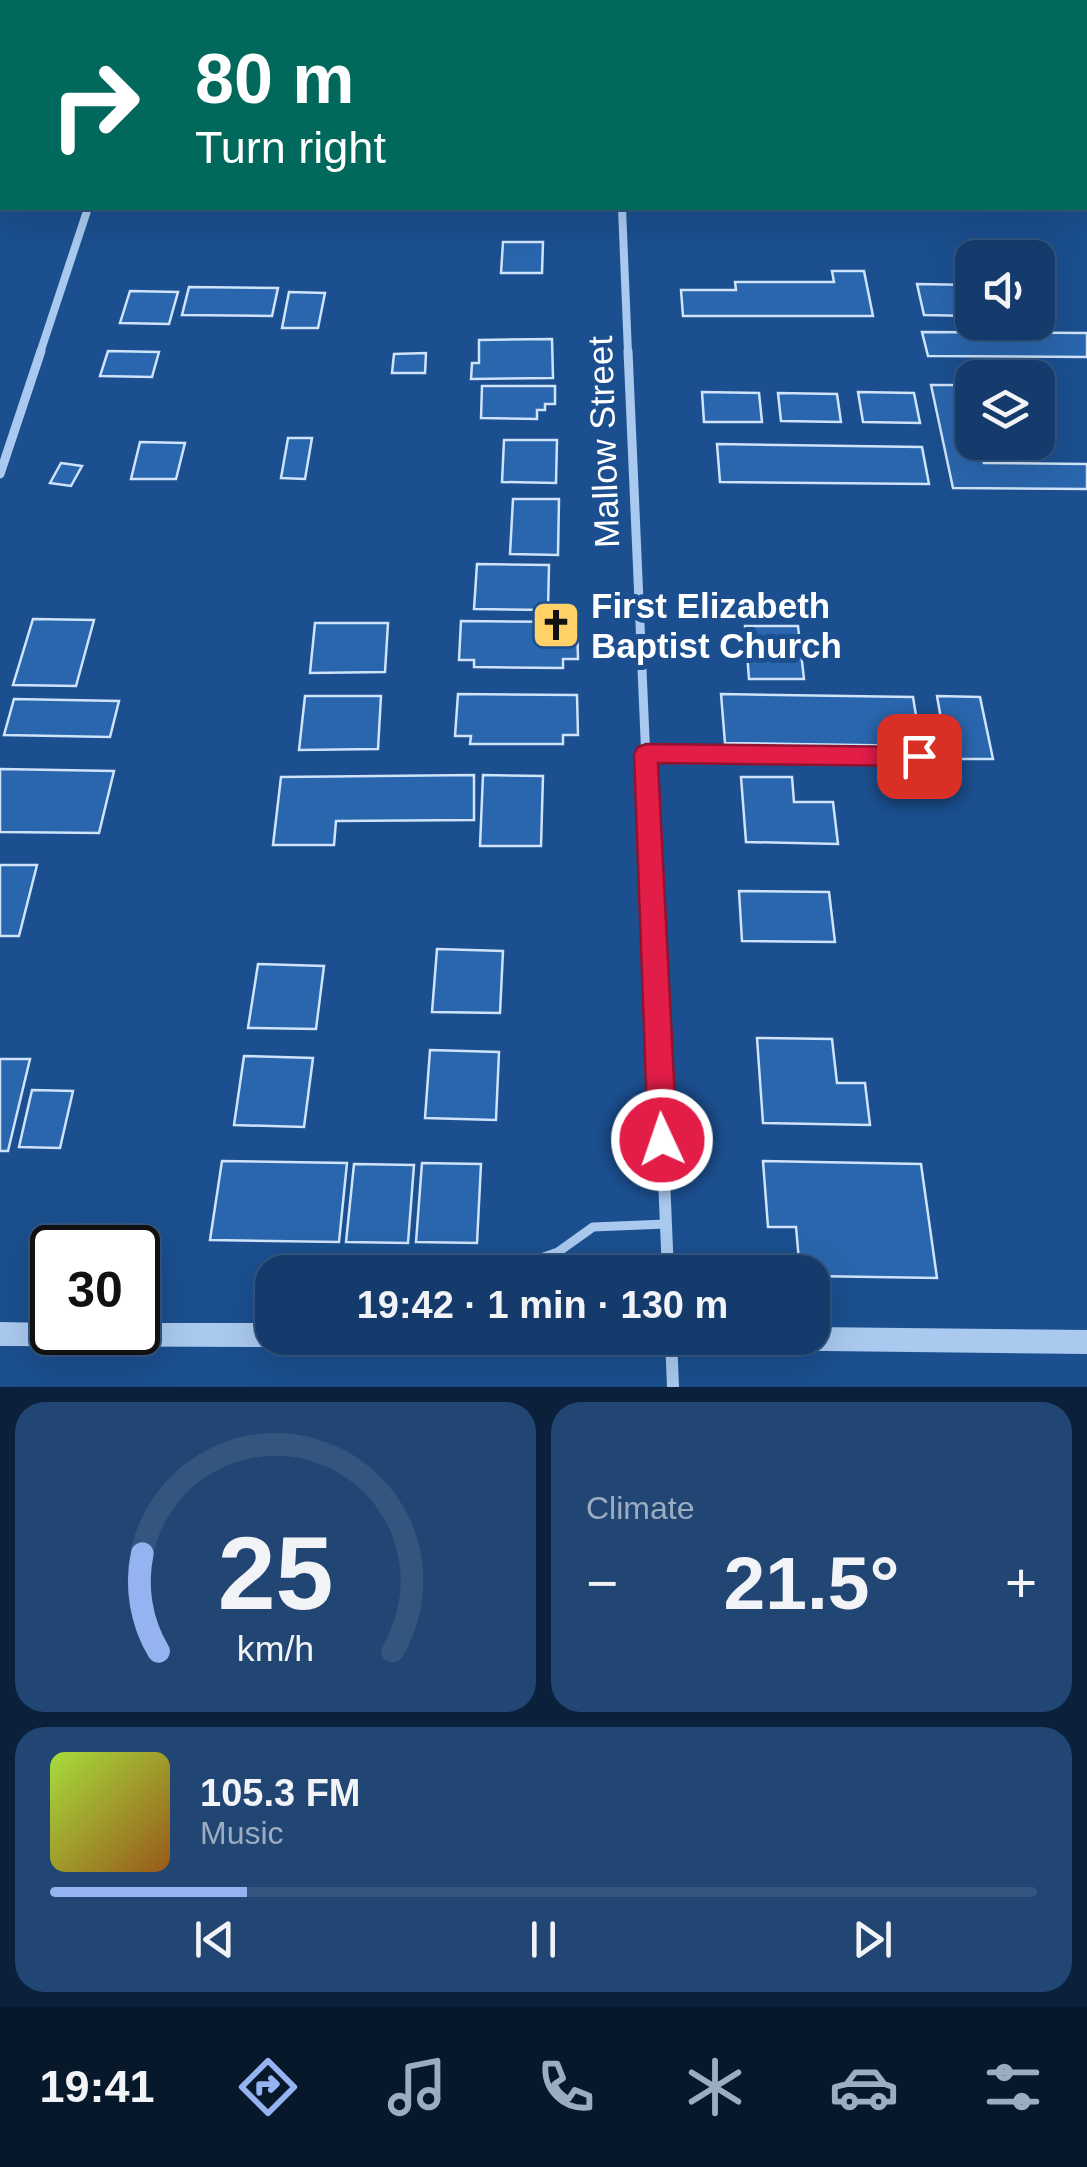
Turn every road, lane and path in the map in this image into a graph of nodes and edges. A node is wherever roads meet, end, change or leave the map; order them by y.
1 (87, 210) edge
2 (622, 210) edge
3 (3, 453) edge
4 (0, 474) edge
5 (646, 754) junction
6 (919, 756) dead end
7 (666, 1224) junction
8 (549, 1255) edge
9 (667, 1255) edge
10 (0, 1334) edge
11 (255, 1335) edge
12 (830, 1339) edge
13 (1087, 1342) edge
14 (672, 1355) edge
15 (673, 1387) edge

1 - 3 street
2 - 5 street, Mallow Street
3 - 4 street
5 - 6 lane
5 - 7 street, Mallow Street
7 - 8 lane
7 - 9 street, Mallow Street
10 - 11 street
12 - 13 street
14 - 15 street

